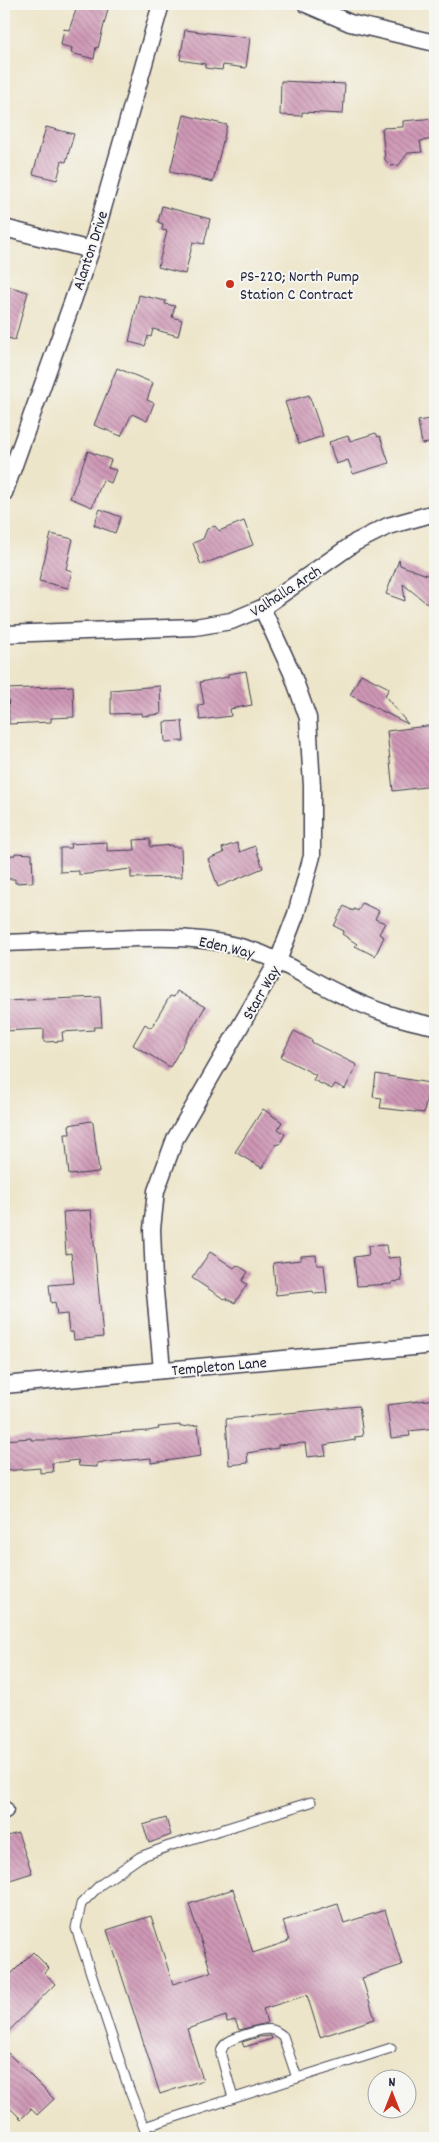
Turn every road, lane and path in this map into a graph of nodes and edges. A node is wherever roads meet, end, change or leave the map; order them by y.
1 (161, 4) edge
2 (306, 4) edge
3 (435, 43) edge
4 (4, 228) edge
5 (91, 250) junction
6 (4, 493) edge
7 (435, 513) edge
8 (262, 608) junction
9 (4, 634) edge
10 (4, 943) edge
11 (278, 961) junction
12 (435, 1026) edge
13 (435, 1345) edge
14 (162, 1370) junction
15 (4, 1385) edge
16 (311, 1802) dead end
17 (391, 2048) dead end
18 (298, 2078) junction
19 (233, 2098) junction
20 (144, 2127) junction
21 (148, 2138) edge

1 - 5 street, Alanton Drive
2 - 3 street
4 - 5 street
5 - 6 street, Alanton Drive
7 - 8 street, Valhalla Arch
8 - 9 street, Valhalla Arch
8 - 11 street, Starr Way
10 - 11 street, Eden Way
11 - 12 street, Eden Way
11 - 14 street, Starr Way
13 - 14 street, Templeton Lane
14 - 15 street, Templeton Lane
16 - 20 lane
17 - 18 lane
18 - 19 lane
18 - 19 lane
19 - 20 lane
20 - 21 lane

